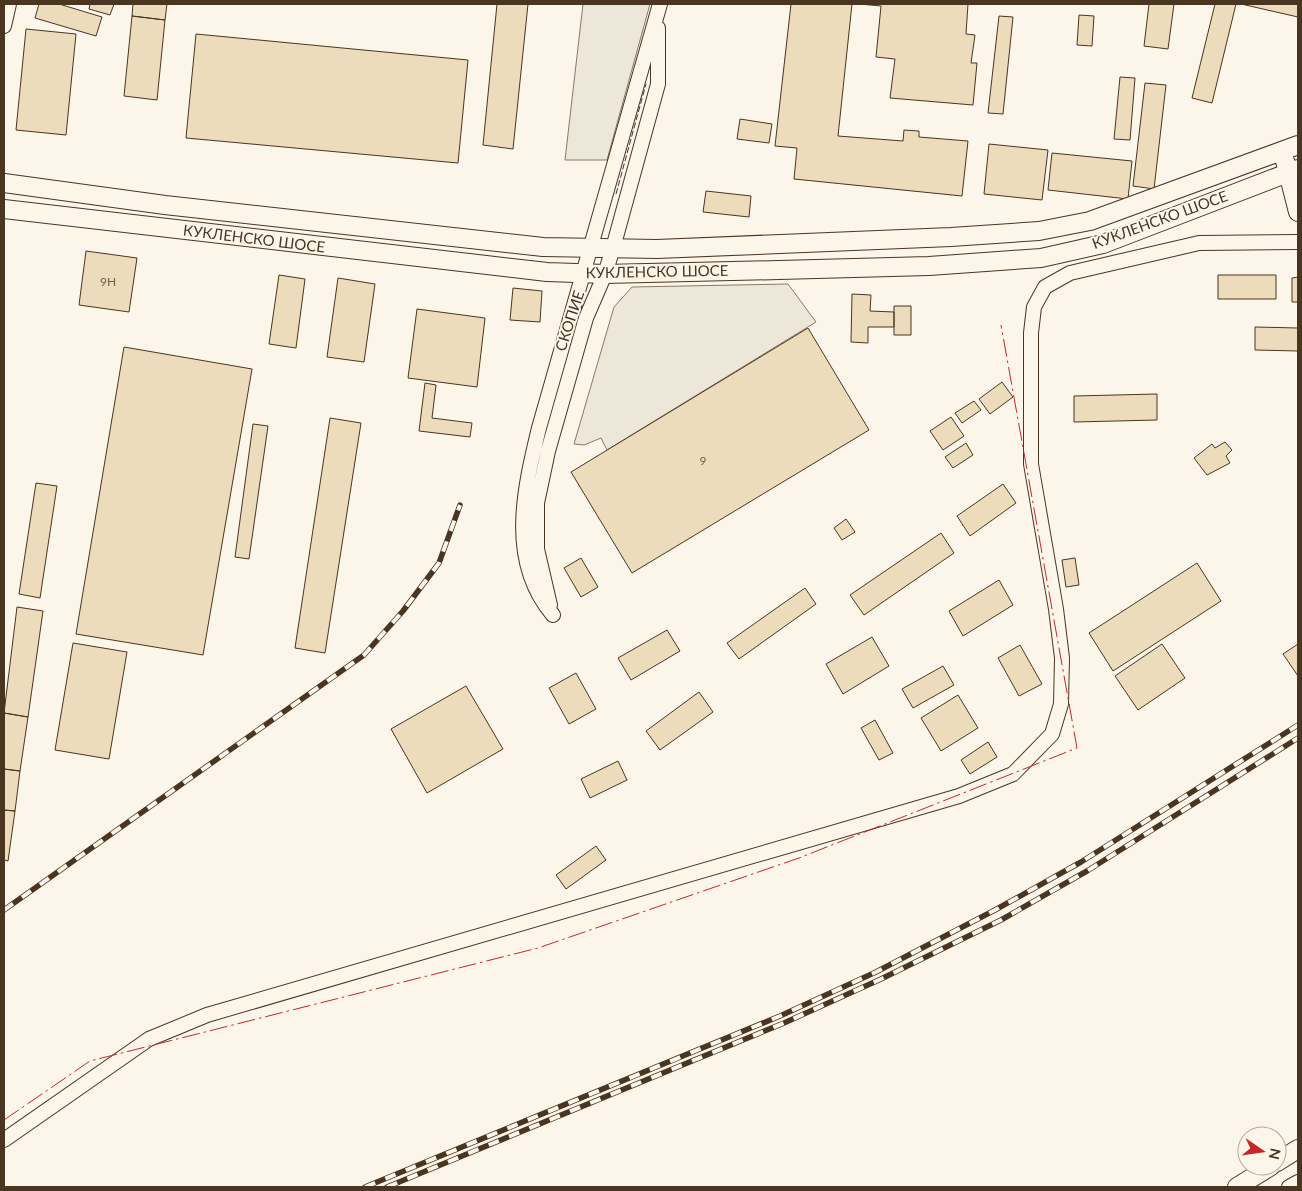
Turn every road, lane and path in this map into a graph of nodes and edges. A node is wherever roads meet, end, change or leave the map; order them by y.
1 (9, 4) edge
2 (659, 7) edge
3 (4, 26) edge
4 (1298, 145) edge
5 (1282, 152) junction
6 (1294, 170) edge
7 (4, 183) edge
8 (4, 209) edge
9 (1298, 212) edge
10 (1298, 242) edge
11 (590, 248) junction
12 (613, 248) junction
13 (583, 274) junction
14 (605, 274) junction
15 (539, 428) junction
16 (554, 433) junction
17 (4, 1140) edge
18 (1298, 1149) edge
19 (1287, 1156) edge
20 (1255, 1176) edge
21 (1298, 1182) edge
22 (1237, 1187) edge
23 (1289, 1187) edge

1 - 3 street
2 - 11 street, СКОПИЕ
2 - 12 street, СКОПИЕ
4 - 5 main road, КУКЛЕНСКО ШОСЕ
5 - 6 main road
5 - 12 main road, КУКЛЕНСКО ШОСЕ
6 - 9 main road
6 - 14 main road, КУКЛЕНСКО ШОСЕ
7 - 11 main road, КУКЛЕНСКО ШОСЕ
8 - 13 main road, КУКЛЕНСКО ШОСЕ
10 - 17 street
11 - 12 main road, КУКЛЕНСКО ШОСЕ
11 - 13 street, СКОПИЕ
12 - 14 street, СКОПИЕ
13 - 14 main road, КУКЛЕНСКО ШОСЕ
13 - 15 street, СКОПИЕ
14 - 16 street, СКОПИЕ
15 - 16 street
15 - 16 street, СКОПИЕ
18 - 19 main road
20 - 22 main road
21 - 23 street

